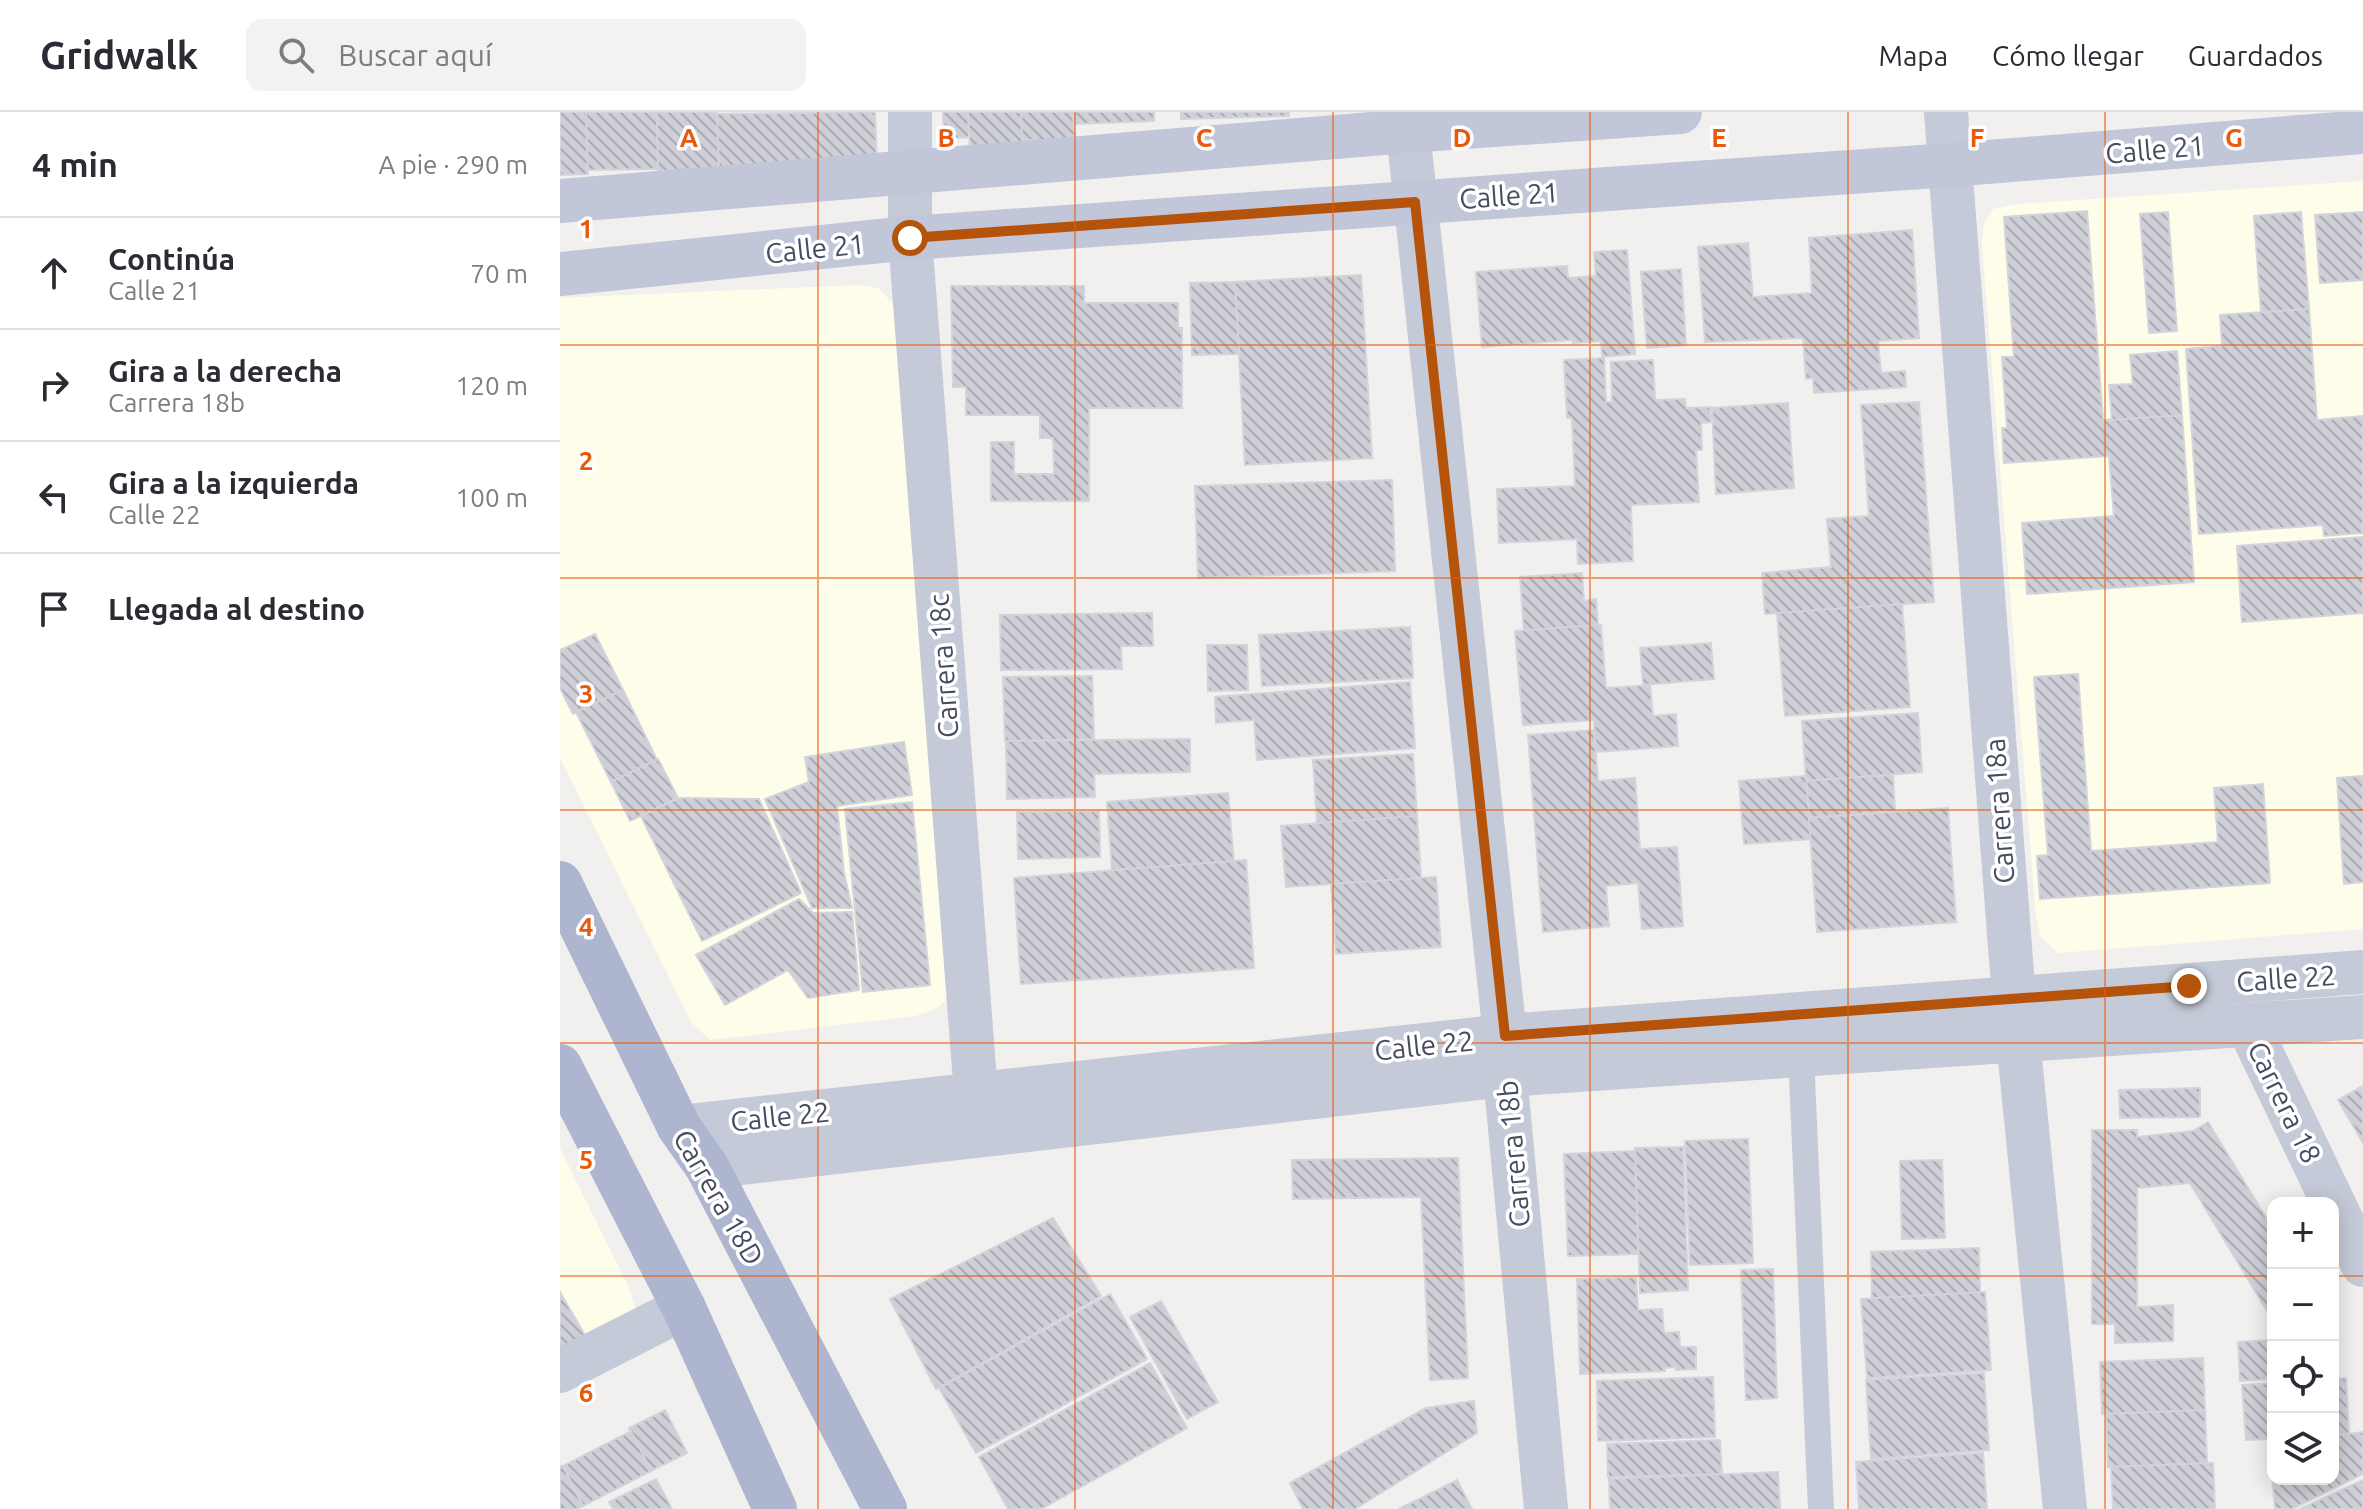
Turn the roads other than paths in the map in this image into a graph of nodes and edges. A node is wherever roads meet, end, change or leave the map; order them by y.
1 (910, 112) edge
2 (1680, 112) edge
3 (1946, 112) edge
4 (1408, 131) junction
5 (2363, 132) edge
6 (1950, 165) junction
7 (910, 174) junction
8 (560, 201) edge
9 (1415, 202) junction
10 (910, 238) junction
11 (560, 274) edge
12 (560, 883) edge
13 (2363, 972) edge
14 (2363, 1017) edge
15 (2016, 1019) junction
16 (2248, 1025) junction
17 (1505, 1055) junction
18 (1801, 1055) junction
19 (560, 1066) edge
20 (976, 1094) junction
21 (679, 1127) junction
22 (707, 1167) junction
23 (2363, 1265) edge
24 (684, 1308) junction
25 (560, 1371) edge
26 (775, 1509) edge
27 (885, 1509) edge
28 (1546, 1509) edge
29 (1821, 1509) edge
30 (2065, 1509) edge

1 - 7 street
2 - 4 main road
3 - 6 street, Carrera 18a
4 - 7 main road
4 - 9 street, Carrera 18b
5 - 6 main road, Calle 21
6 - 9 main road, Calle 21
6 - 15 street, Carrera 18a
7 - 8 main road
7 - 10 street
9 - 10 main road, Calle 21
9 - 17 street, Carrera 18b
10 - 11 main road, Calle 21
10 - 20 street, Carrera 18c
12 - 21 main road, Carrera 18D
13 - 15 street, Calle 22
14 - 16 street, Calle 22
15 - 16 street, Calle 22
15 - 17 street, Calle 22
15 - 18 street, Calle 22
15 - 30 street, Carrera 18a
16 - 23 street, Carrera 18
17 - 18 street, Calle 22
17 - 20 street, Calle 22
17 - 22 street, Calle 22
17 - 28 street, Carrera 18b
18 - 29 lane
19 - 24 main road
20 - 21 street, Calle 22
21 - 22 main road, Carrera 18D
22 - 27 main road, Carrera 18D
24 - 25 street
24 - 26 main road

